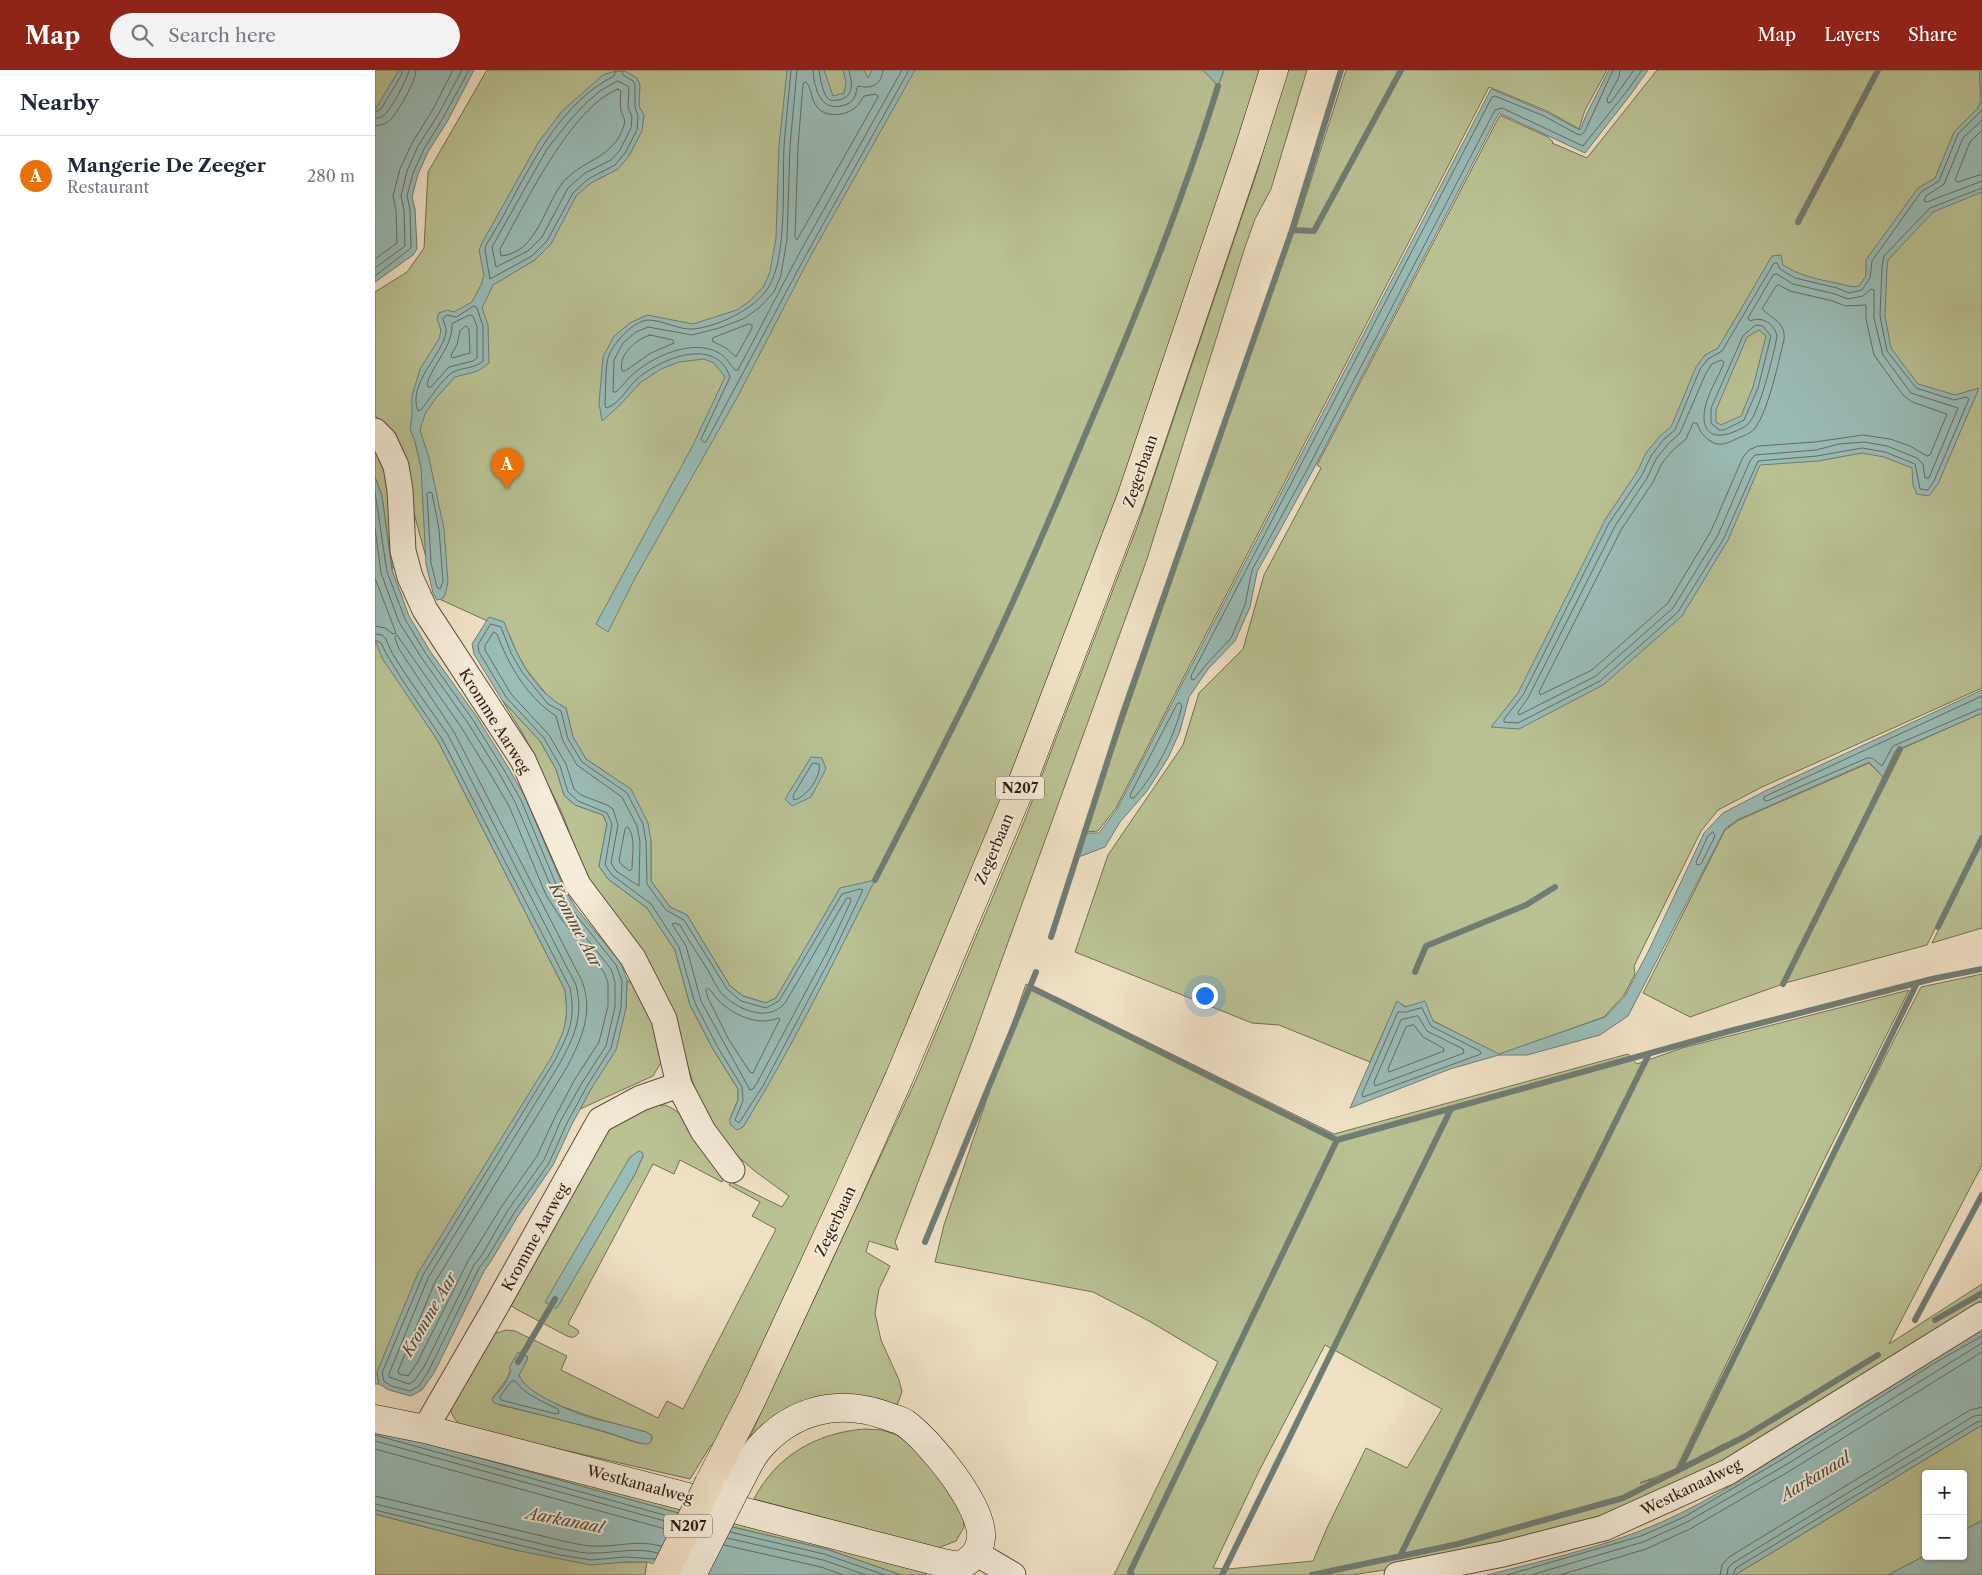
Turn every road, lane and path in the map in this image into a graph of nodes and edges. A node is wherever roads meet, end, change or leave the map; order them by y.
1 (1273, 70) edge
2 (375, 431) edge
3 (679, 1085) junction
4 (732, 1170) dead end
5 (1982, 1315) edge
6 (375, 1419) edge
7 (425, 1429) junction
8 (976, 1553) junction
9 (674, 1573) edge
10 (1013, 1575) edge
11 (1397, 1575) edge

1 - 9 main road, Zegerbaan / N207, bridge
2 - 3 street, Kromme Aarweg
3 - 4 street, Kromme Aarweg
3 - 7 street, Kromme Aarweg
5 - 11 street, Westkanaalweg
6 - 7 street, Westkanaalweg
7 - 8 street, Westkanaalweg
8 - 9 street, Zegerbaan, bridge
8 - 10 street

